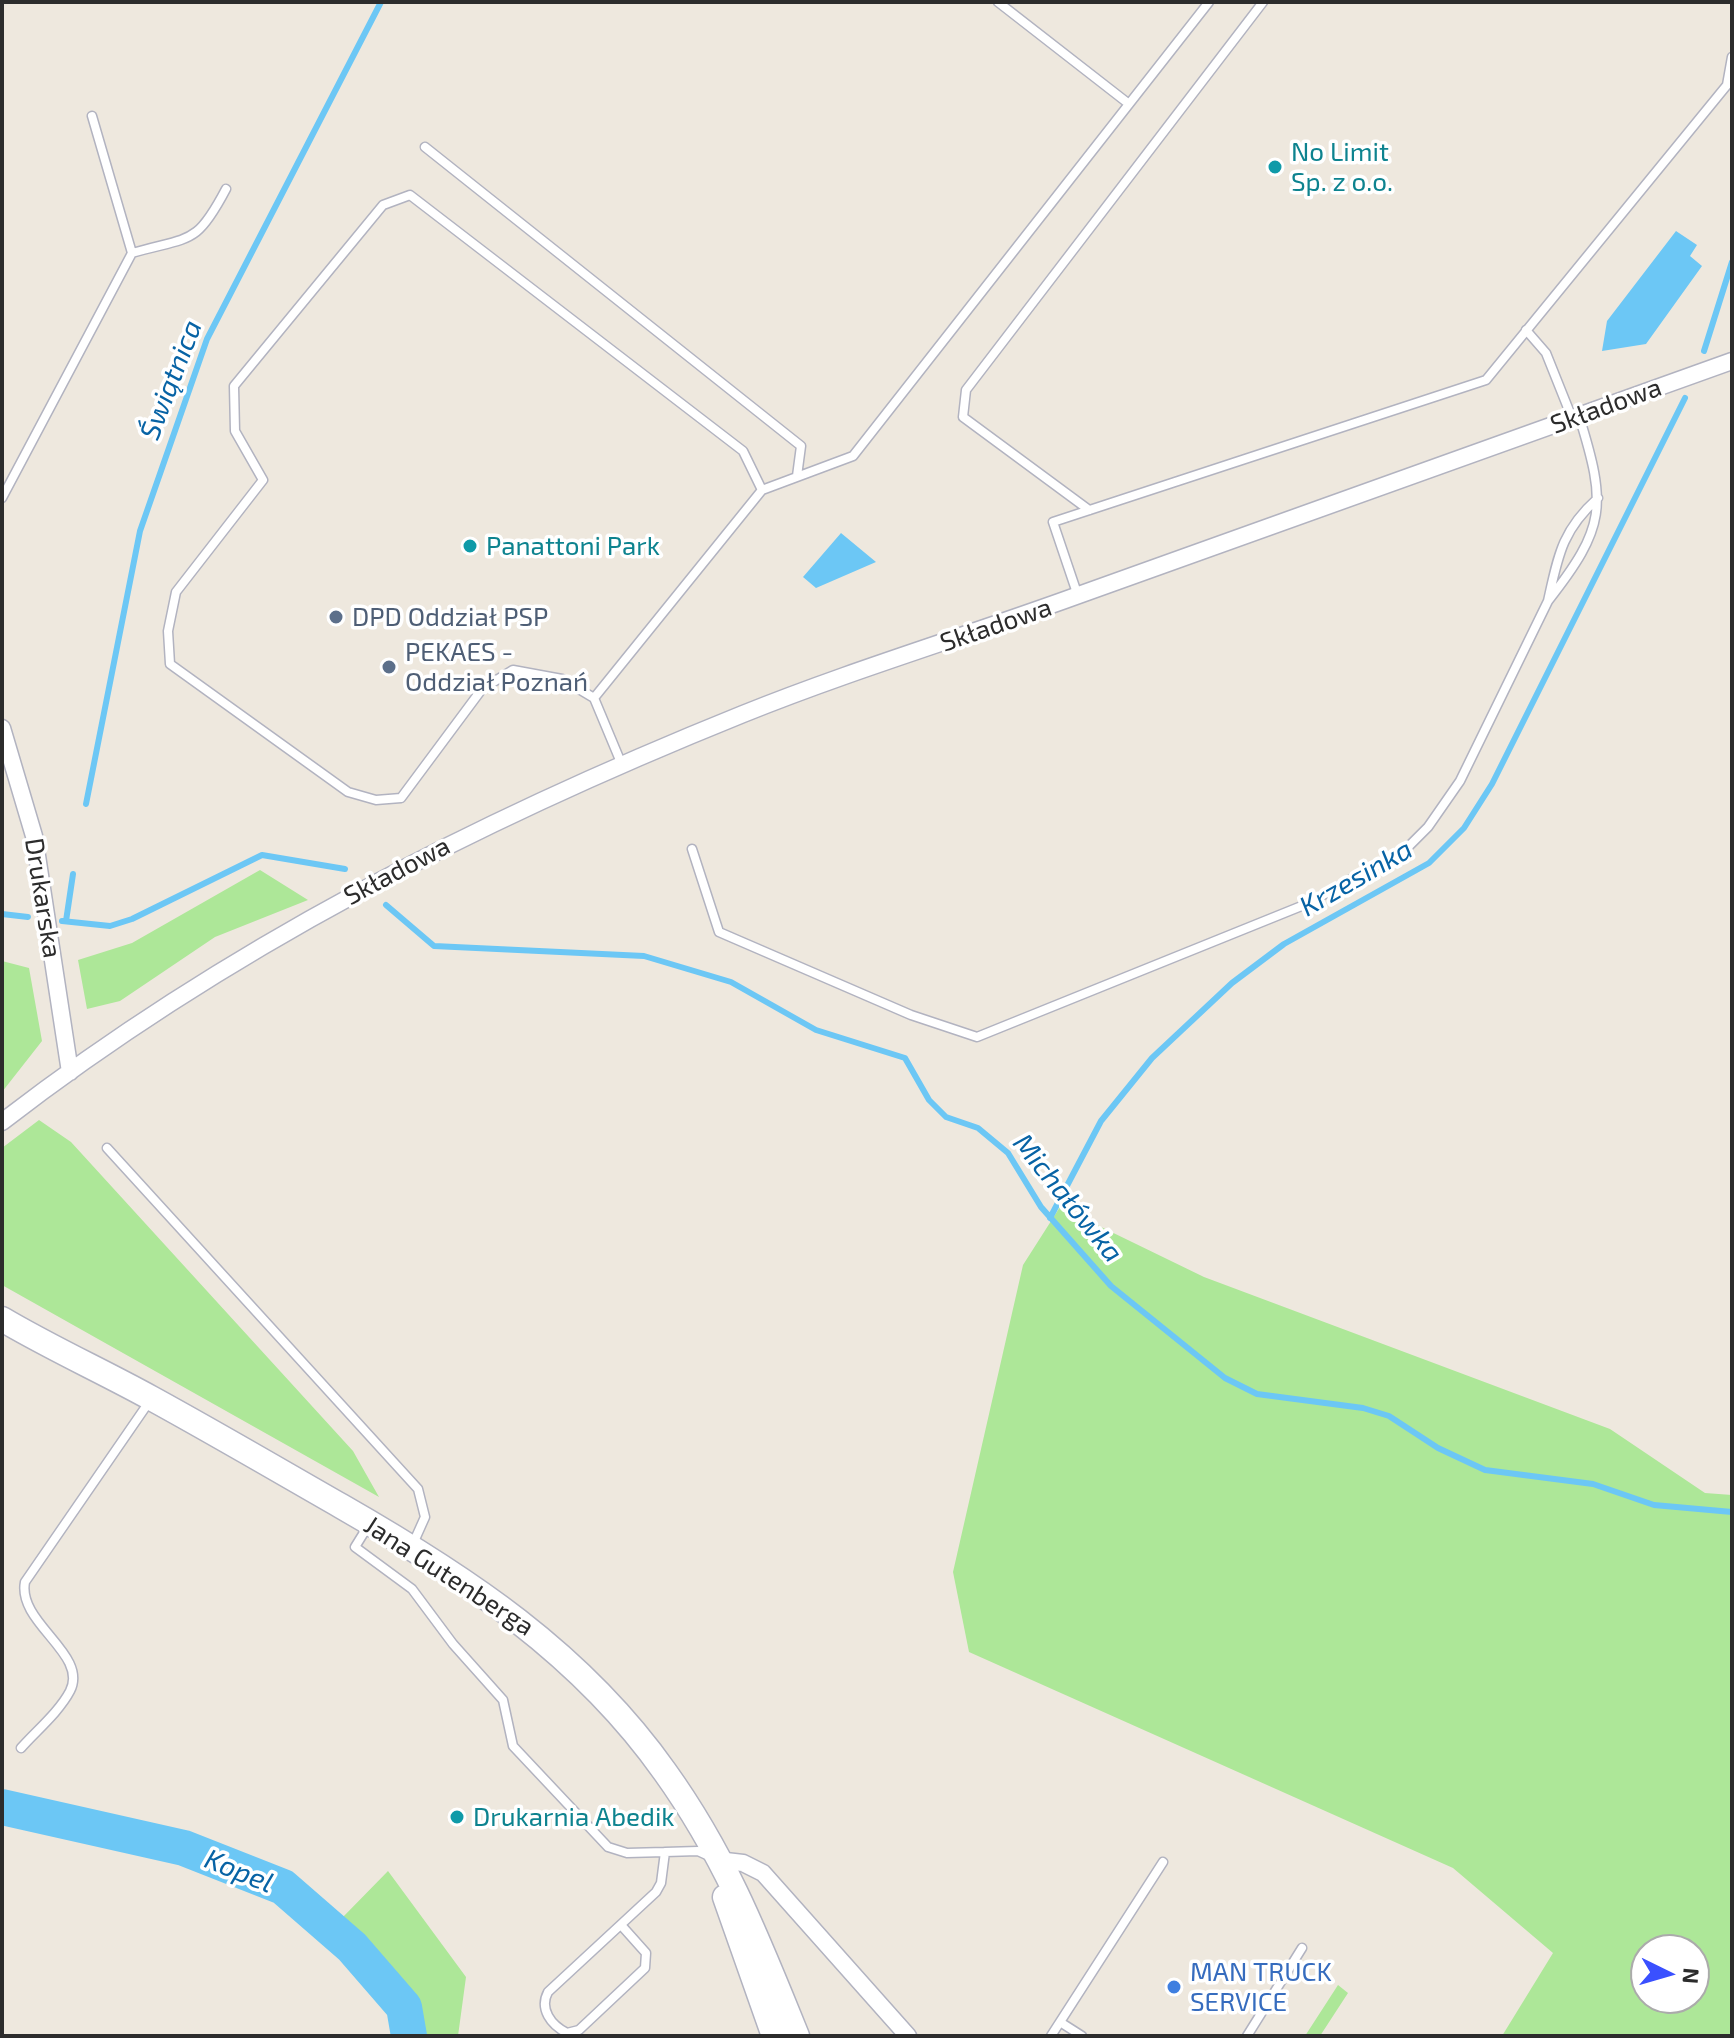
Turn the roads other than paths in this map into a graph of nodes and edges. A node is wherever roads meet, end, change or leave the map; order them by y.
1 (998, 2) edge
2 (1209, 2) edge
3 (1263, 2) edge
4 (1732, 57) edge
5 (1129, 104) junction
6 (92, 116) dead end
7 (425, 147) dead end
8 (226, 189) dead end
9 (132, 253) junction
10 (1526, 330) junction
11 (1732, 361) edge
12 (1576, 417) junction
13 (797, 476) junction
14 (762, 490) junction
15 (2, 498) edge
16 (1598, 498) junction
17 (1089, 510) junction
18 (1078, 596) junction
19 (1548, 601) junction
20 (594, 698) junction
21 (2, 728) edge
22 (622, 765) junction
23 (692, 849) dead end
24 (70, 1072) junction
25 (2, 1122) edge
26 (107, 1148) dead end
27 (2, 1319) edge
28 (2, 1328) edge
29 (41, 1342) junction
30 (152, 1398) junction
31 (370, 1523) junction
32 (411, 1546) junction
33 (21, 1748) dead end
34 (665, 1852) junction
35 (717, 1860) junction
36 (1163, 1862) dead end
37 (621, 1925) junction
38 (1302, 1948) dead end
39 (1060, 2022) junction
40 (774, 2036) edge
41 (797, 2036) edge
42 (908, 2036) edge
43 (1051, 2036) edge
44 (1082, 2036) edge
45 (1247, 2036) edge

1 - 5 lane
2 - 5 lane
3 - 17 lane
4 - 10 lane
5 - 13 lane
6 - 9 lane
7 - 13 lane
8 - 9 lane
9 - 15 lane
10 - 12 lane
10 - 17 lane
11 - 12 street, Składowa
12 - 16 lane
12 - 18 street, Składowa
13 - 14 lane
14 - 20 lane
14 - 20 lane
16 - 19 lane
16 - 19 lane
17 - 18 lane
18 - 22 street, Składowa
19 - 23 lane
20 - 22 lane
21 - 24 street, Drukarska
22 - 24 street, Składowa
24 - 25 street, Składowa
26 - 32 lane
27 - 29 street, Jana Gutenberga
28 - 29 street, Jana Gutenberga
29 - 30 street, Jana Gutenberga
30 - 31 street, Jana Gutenberga
30 - 33 lane
31 - 32 street, Jana Gutenberga
31 - 34 lane
32 - 35 street, Jana Gutenberga
34 - 35 lane
34 - 37 lane
35 - 40 street
35 - 41 street, Jana Gutenberga
35 - 42 street
36 - 39 lane
37 - 37 lane
38 - 45 lane
39 - 43 lane
39 - 44 lane

